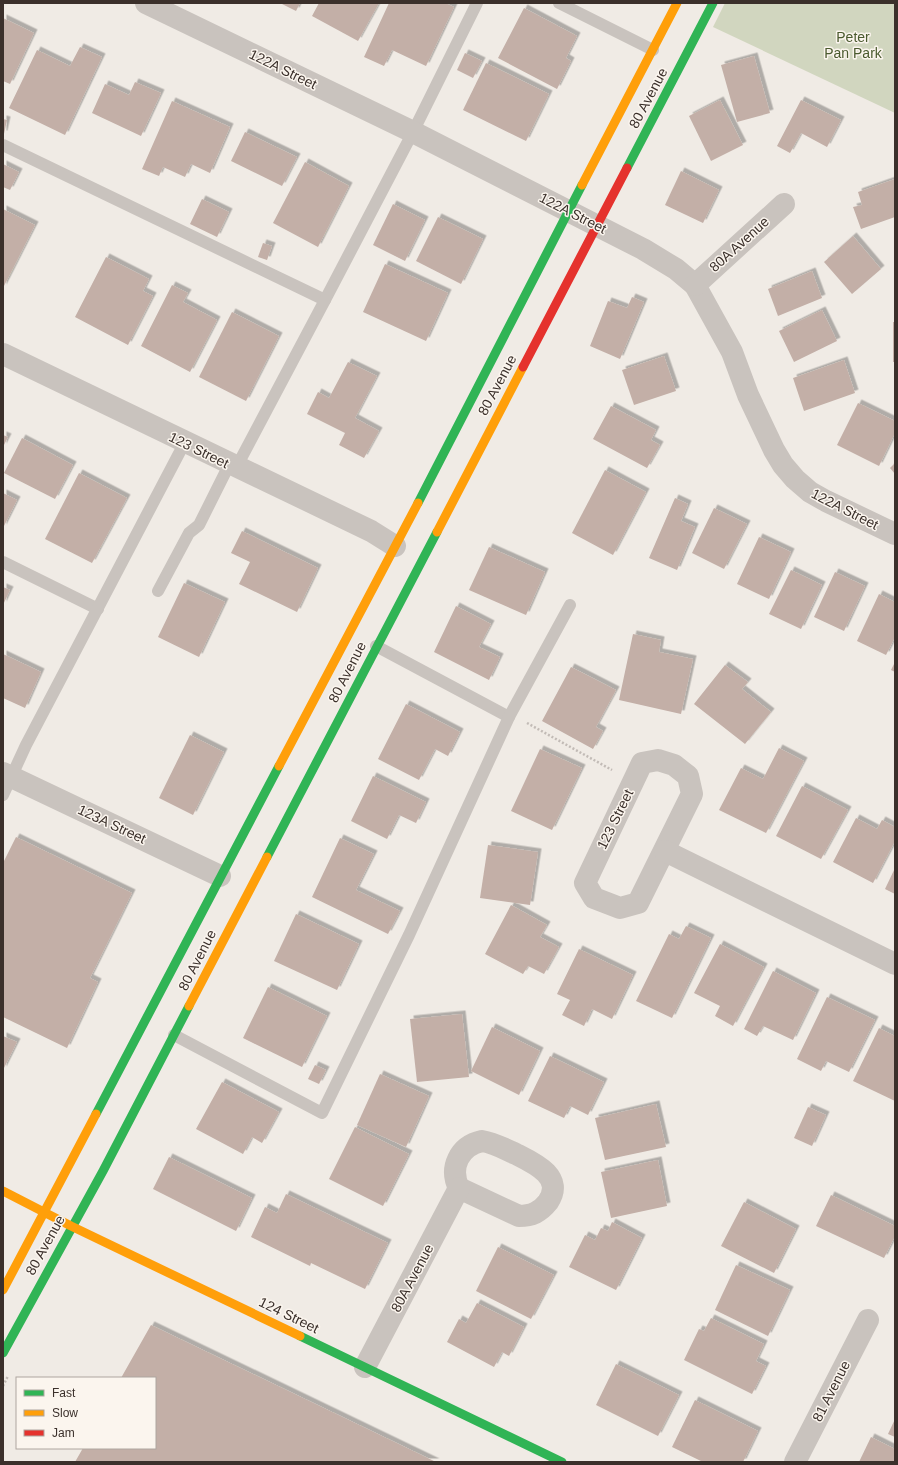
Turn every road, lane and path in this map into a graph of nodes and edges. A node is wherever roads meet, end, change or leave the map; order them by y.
1 (146, 3) edge
2 (477, 3) edge
3 (559, 3) edge
4 (677, 3) edge
5 (713, 3) edge
6 (653, 50) junction
7 (413, 132) junction
8 (3, 144) edge
9 (784, 204) dead end
10 (569, 211) junction
11 (597, 226) junction
12 (695, 285) junction
13 (325, 300) junction
14 (3, 354) edge
15 (185, 442) junction
16 (233, 466) junction
17 (895, 534) edge
18 (396, 553) junction
19 (3, 562) edge
20 (158, 591) dead end
21 (570, 605) dead end
22 (98, 609) junction
23 (375, 632) dead end
24 (376, 646) junction
25 (509, 717) junction
26 (526, 722) dead end
27 (617, 773) dead end
28 (6, 782) edge
29 (665, 851) junction
30 (221, 886) junction
31 (201, 963) dead end
32 (895, 964) edge
33 (200, 984) junction
34 (174, 1035) junction
35 (459, 1188) dead end
36 (3, 1192) edge
37 (43, 1212) junction
38 (71, 1226) junction
39 (3, 1290) edge
40 (868, 1320) dead end
41 (3, 1353) edge
42 (365, 1367) junction
43 (562, 1462) edge
44 (795, 1462) edge

1 - 7 street, 122A Street
2 - 7 lane
3 - 6 lane
4 - 6 main road, 80 Avenue
5 - 11 main road, 80 Avenue
6 - 10 main road, 80 Avenue
7 - 10 street, 122A Street
7 - 13 lane
8 - 13 lane
9 - 12 street, 80A Avenue
10 - 11 street, 122A Street
10 - 18 main road, 80 Avenue
11 - 12 street, 122A Street
11 - 24 main road, 80 Avenue
12 - 17 street, 122A Street
13 - 16 lane
14 - 15 street, 123 Street
15 - 16 street, 123 Street
15 - 22 lane
16 - 18 street, 123 Street
16 - 20 lane
18 - 30 main road, 80 Avenue
19 - 22 lane
21 - 25 lane
22 - 28 lane
23 - 24 main road
24 - 25 lane
24 - 33 main road, 80 Avenue
25 - 34 lane
26 - 27 path
28 - 30 street, 123A Street
29 - 29 street, 123 Street
29 - 32 street
30 - 37 main road, 80 Avenue
31 - 33 main road
33 - 34 main road, 80 Avenue
34 - 38 main road, 80 Avenue
35 - 42 street, 80A Avenue
36 - 37 main road, 124 Street
37 - 38 main road, 124 Street
37 - 39 main road, 80 Avenue
38 - 41 main road, 80 Avenue
38 - 42 main road, 124 Street
40 - 44 street, 81 Avenue
42 - 43 main road, 124 Street

